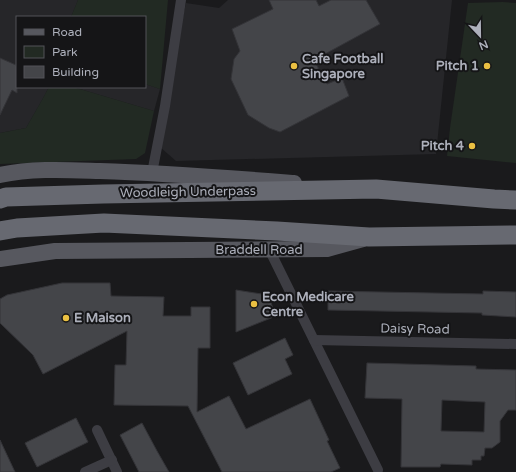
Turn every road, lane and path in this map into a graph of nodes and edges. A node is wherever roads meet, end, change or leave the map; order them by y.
1 (181, 0) edge
2 (152, 173) junction
3 (0, 175) edge
4 (376, 189) junction
5 (0, 199) edge
6 (516, 200) edge
7 (0, 231) edge
8 (516, 235) edge
9 (368, 237) junction
10 (269, 249) junction
11 (0, 259) edge
12 (314, 340) junction
13 (516, 344) edge
14 (98, 430) dead end
15 (112, 460) junction
16 (378, 470) dead end
17 (85, 472) edge
18 (118, 472) edge

1 - 2 street
2 - 3 main road
2 - 4 main road
4 - 5 highway, Woodleigh Underpass
4 - 6 highway
7 - 9 highway
8 - 9 highway, Braddell Road
9 - 10 main road, Braddell Road
10 - 11 main road, Braddell Road
10 - 12 street
12 - 13 street, Daisy Road
12 - 16 street
14 - 15 street
15 - 17 street
15 - 18 street

